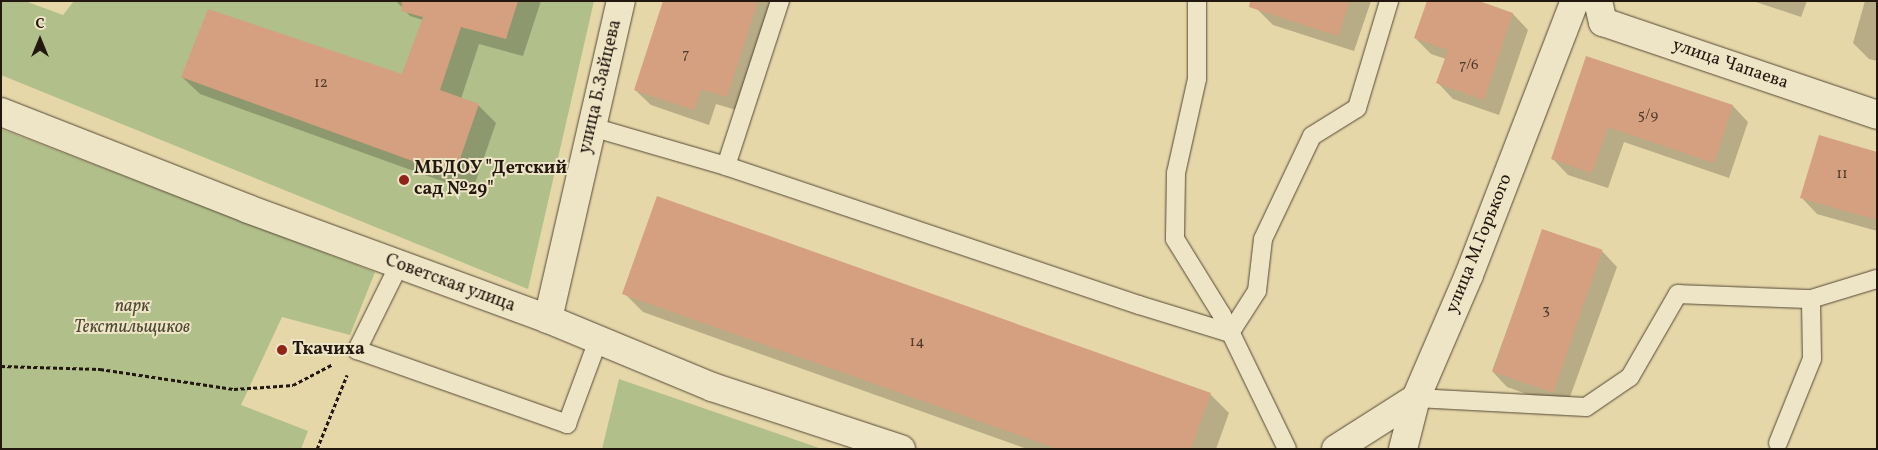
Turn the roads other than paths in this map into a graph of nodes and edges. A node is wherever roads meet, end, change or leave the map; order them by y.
1 (621, 1) edge
2 (780, 1) edge
3 (1197, 1) edge
4 (1389, 1) edge
5 (1575, 1) edge
6 (1598, 1) edge
7 (1, 112) edge
8 (1877, 115) edge
9 (592, 127) junction
10 (726, 166) junction
11 (399, 265) junction
12 (1877, 279) edge
13 (1811, 299) junction
14 (548, 319) junction
15 (1230, 333) junction
16 (598, 340) junction
17 (1416, 398) junction
18 (1778, 443) dead end
19 (901, 449) edge
20 (1287, 449) edge
21 (1336, 449) edge
22 (1403, 449) edge

1 - 9 street, улица Б.Зайцева
2 - 10 lane
3 - 15 lane
4 - 15 lane
5 - 17 street, улица М.Горького
6 - 8 street, улица Чапаева
7 - 11 street, Советская улица
9 - 10 lane
9 - 14 street, улица Б.Зайцева
10 - 15 lane
11 - 14 street, Советская улица
11 - 16 lane
12 - 13 lane
13 - 17 lane
13 - 18 lane
14 - 16 street, Советская улица
15 - 20 lane
16 - 19 street, Советская улица
17 - 21 street
17 - 22 street, улица М.Горького

